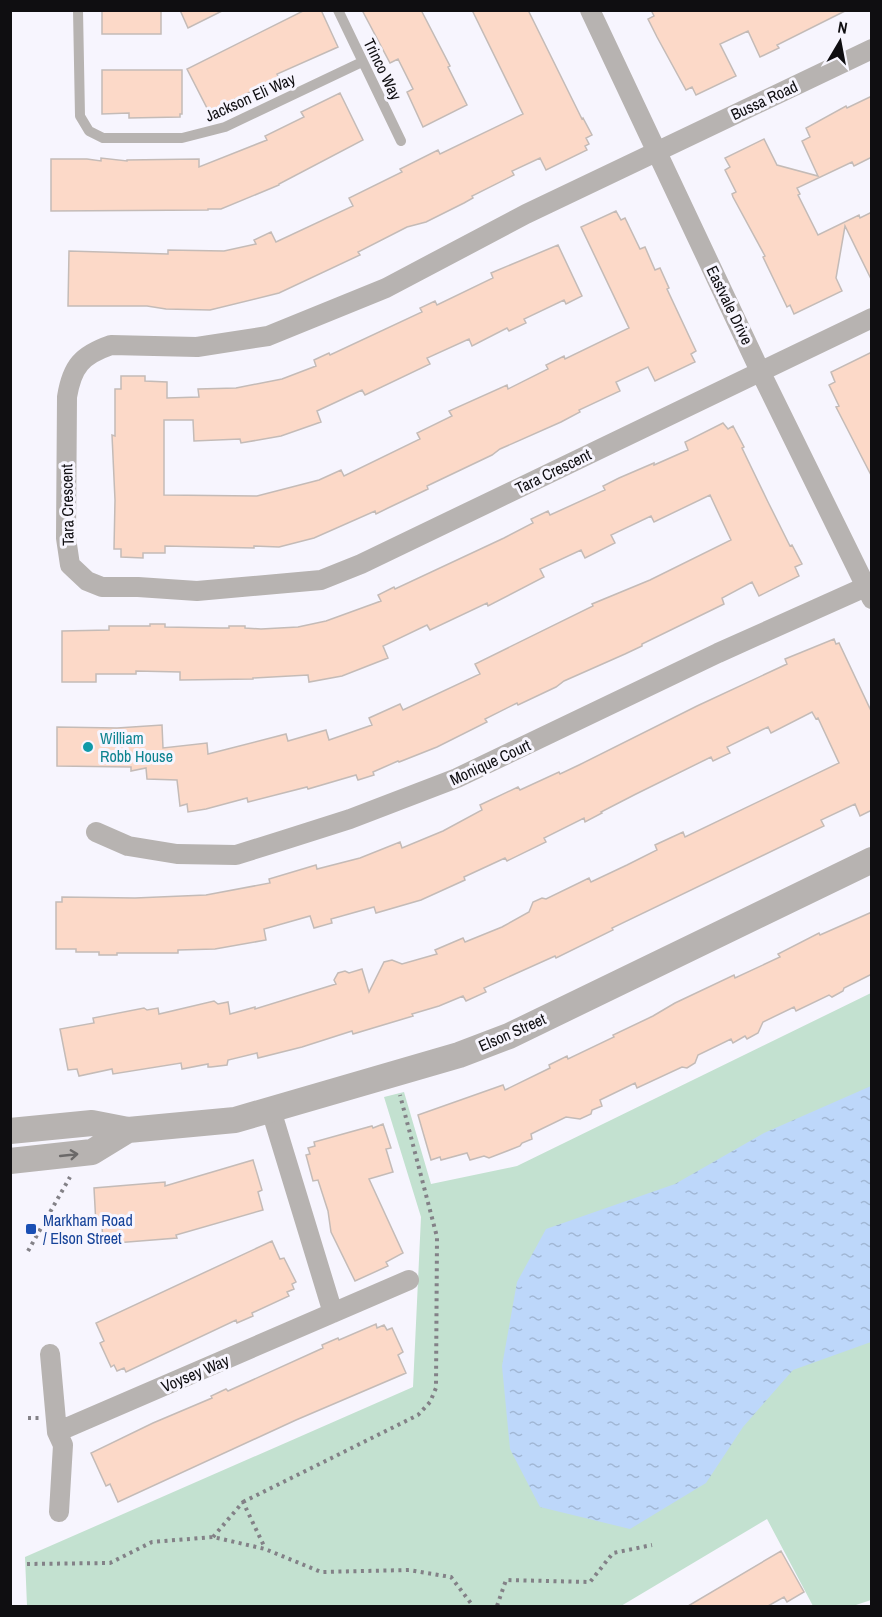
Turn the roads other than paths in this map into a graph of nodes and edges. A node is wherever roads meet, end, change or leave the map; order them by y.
1 (78, 10) edge
2 (338, 10) edge
3 (590, 10) edge
4 (872, 49) edge
5 (362, 62) junction
6 (401, 141) dead end
7 (656, 151) junction
8 (872, 318) edge
9 (760, 371) junction
10 (869, 590) edge
11 (96, 832) dead end
12 (872, 860) edge
13 (271, 1110) junction
14 (128, 1130) junction
15 (10, 1131) edge
16 (10, 1161) edge
17 (409, 1280) dead end
18 (333, 1313) junction
19 (51, 1354) dead end
20 (57, 1432) junction
21 (59, 1512) dead end

1 - 5 lane, Jackson Eli Way
2 - 5 lane, Trinco Way
3 - 7 street, Eastvale Drive
4 - 7 street, Bussa Road
5 - 6 lane, Trinco Way
7 - 9 street, Eastvale Drive
7 - 9 street, Tara Crescent
8 - 9 street
9 - 10 street, Eastvale Drive
10 - 11 street, Monique Court
12 - 13 street, Elson Street
13 - 14 street, Elson Street
13 - 18 street
14 - 15 street, Elson Street
16 -> 14 street, Elson Street
17 - 18 street, Voysey Way
18 - 20 street, Voysey Way
19 - 20 street
20 - 21 street

